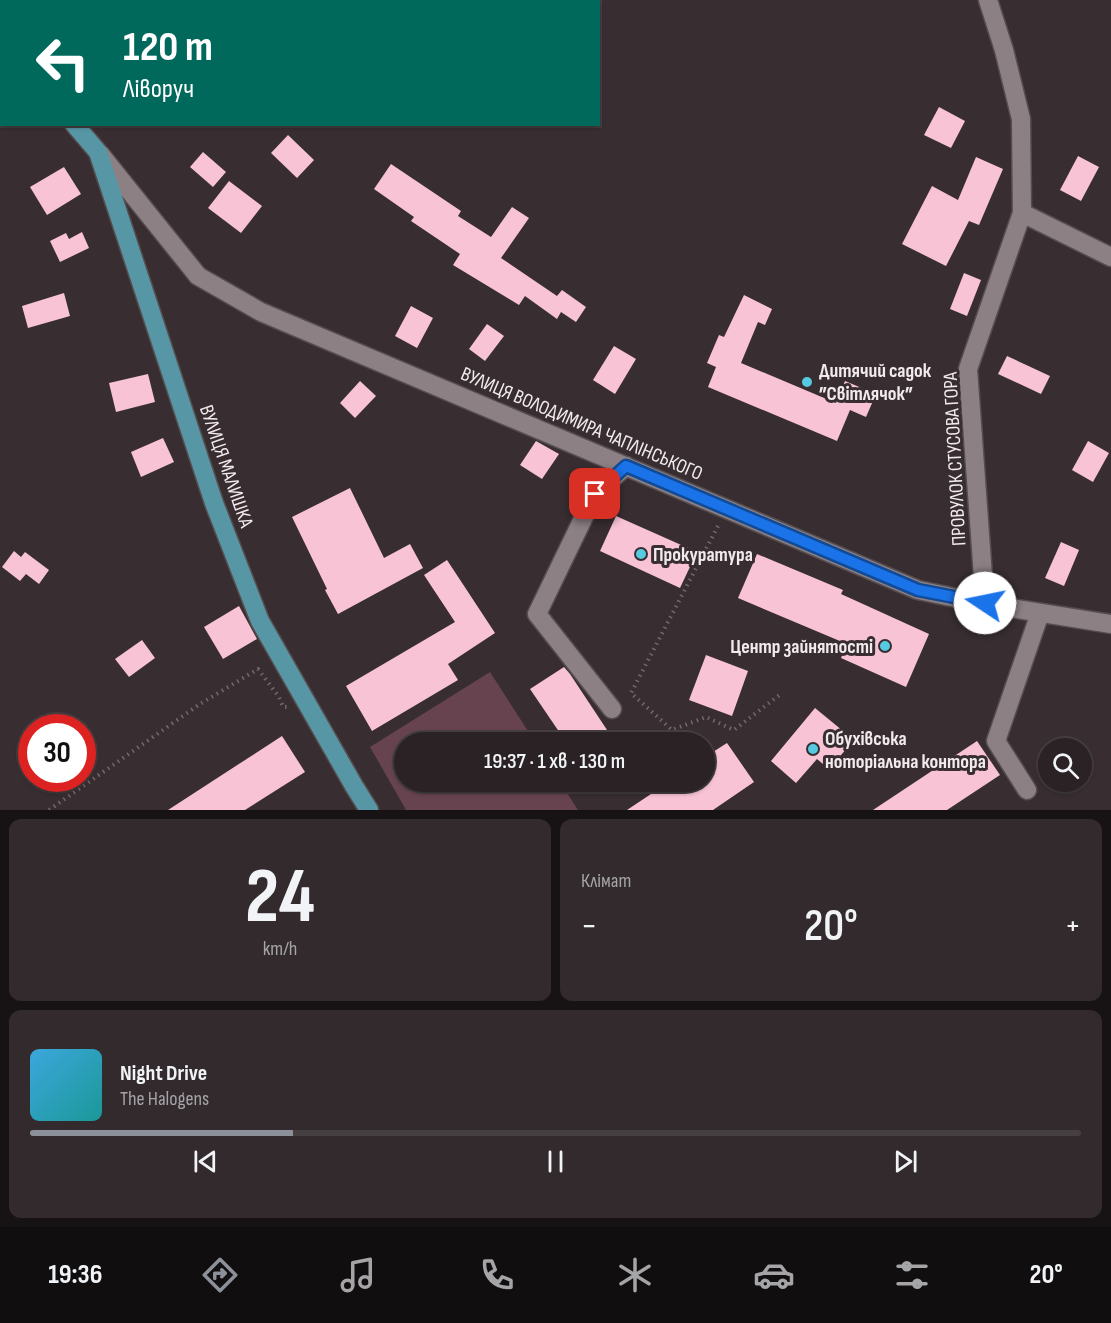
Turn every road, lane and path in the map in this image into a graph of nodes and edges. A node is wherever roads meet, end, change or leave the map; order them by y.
1 (988, 0) edge
2 (77, 126) edge
3 (98, 152) junction
4 (1022, 213) junction
5 (1111, 256) edge
6 (626, 466) junction
7 (727, 509) junction
8 (985, 603) junction
9 (1040, 613) junction
10 (1111, 624) edge
11 (782, 693) dead end
12 (309, 707) junction
13 (612, 709) dead end
14 (1026, 790) dead end
15 (49, 810) edge
16 (369, 810) edge

1 - 4 street, ПРОВУЛОК СТУСОВА ГОРА
2 - 3 main road, ВУЛИЦЯ МАЛИШКА
3 - 6 street, ВУЛИЦЯ ВОЛОДИМИРА ЧАПЛІНСЬКОГО
3 - 12 main road, ВУЛИЦЯ МАЛИШКА
4 - 5 street
4 - 8 street, ПРОВУЛОК СТУСОВА ГОРА
6 - 7 street, ВУЛИЦЯ ВОЛОДИМИРА ЧАПЛІНСЬКОГО
6 - 13 street
7 - 8 street, ВУЛИЦЯ ВОЛОДИМИРА ЧАПЛІНСЬКОГО
7 - 11 path
8 - 9 street, ВУЛИЦЯ ВОЛОДИМИРА ЧАПЛІНСЬКОГО
9 - 10 street, ВУЛИЦЯ ВОЛОДИМИРА ЧАПЛІНСЬКОГО
9 - 14 street
12 - 15 path
12 - 16 main road, ВУЛИЦЯ МАЛИШКА

